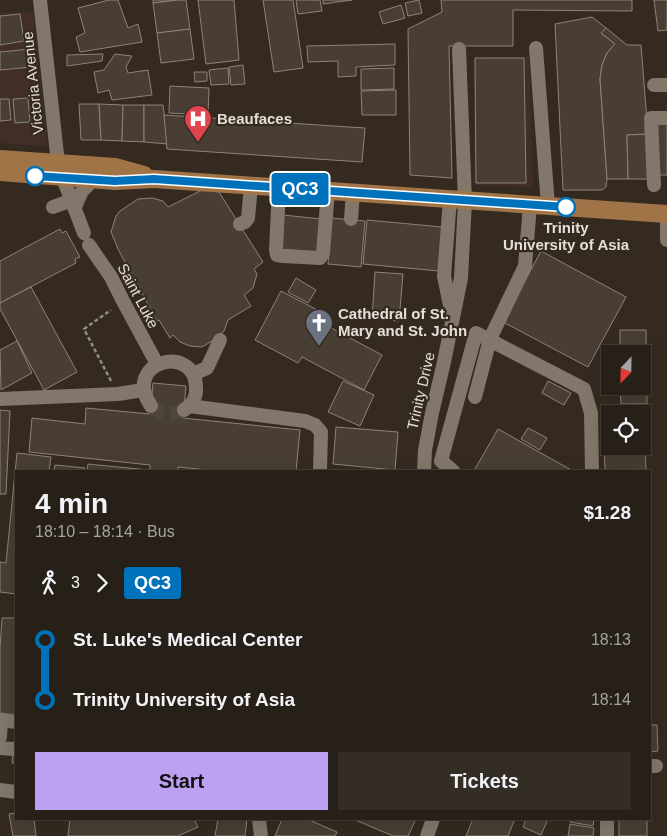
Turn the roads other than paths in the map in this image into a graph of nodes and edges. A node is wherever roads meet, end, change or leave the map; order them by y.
1 (40, 0) edge
2 (536, 48) dead end
3 (459, 49) dead end
4 (667, 118) edge
5 (0, 159) edge
6 (64, 168) junction
7 (0, 172) edge
8 (94, 179) junction
9 (154, 179) junction
10 (654, 185) dead end
11 (251, 186) junction
12 (279, 187) junction
13 (328, 191) junction
14 (353, 192) junction
15 (457, 200) junction
16 (73, 203) junction
17 (530, 205) junction
18 (548, 206) junction
19 (53, 207) dead end
20 (667, 214) edge
21 (351, 220) dead end
22 (240, 224) dead end
23 (667, 240) edge
24 (490, 339) junction
25 (220, 340) dead end
26 (157, 364) junction
27 (193, 374) junction
28 (143, 390) junction
29 (475, 397) dead end
30 (0, 399) edge
31 (151, 406) dead end
32 (320, 470) edge
33 (424, 470) edge
34 (451, 470) edge
35 (592, 470) edge
36 (15, 722) edge
37 (0, 737) edge
38 (0, 790) edge
39 (15, 792) edge
40 (259, 820) edge
41 (433, 820) edge
42 (607, 820) edge
43 (261, 836) edge
44 (427, 836) edge
45 (607, 836) edge

1 - 6 street, Victoria Avenue
2 - 18 street
3 - 15 street, Trinity Drive
4 - 10 street
5 - 6 main road
6 - 7 main road
6 - 8 main road
6 - 9 main road
6 - 16 street, Saint Luke
8 - 9 main road
8 - 16 street
9 - 11 main road
11 - 12 main road
11 - 22 street
12 - 13 main road
12 - 13 street
13 - 14 main road
14 - 15 main road
14 - 21 street
15 - 17 main road
15 - 33 street, Trinity Drive
16 - 19 street
16 - 26 street, Saint Luke
17 - 18 main road
17 - 24 street
18 - 20 main road
20 - 23 street
24 - 29 street
24 - 34 street
24 - 35 street
25 - 27 street
26 - 27 street
26 - 28 street
27 - 32 street
28 - 30 street
28 - 31 street
36 - 37 street
38 - 39 street
40 - 43 street
41 - 44 street
42 - 45 street

